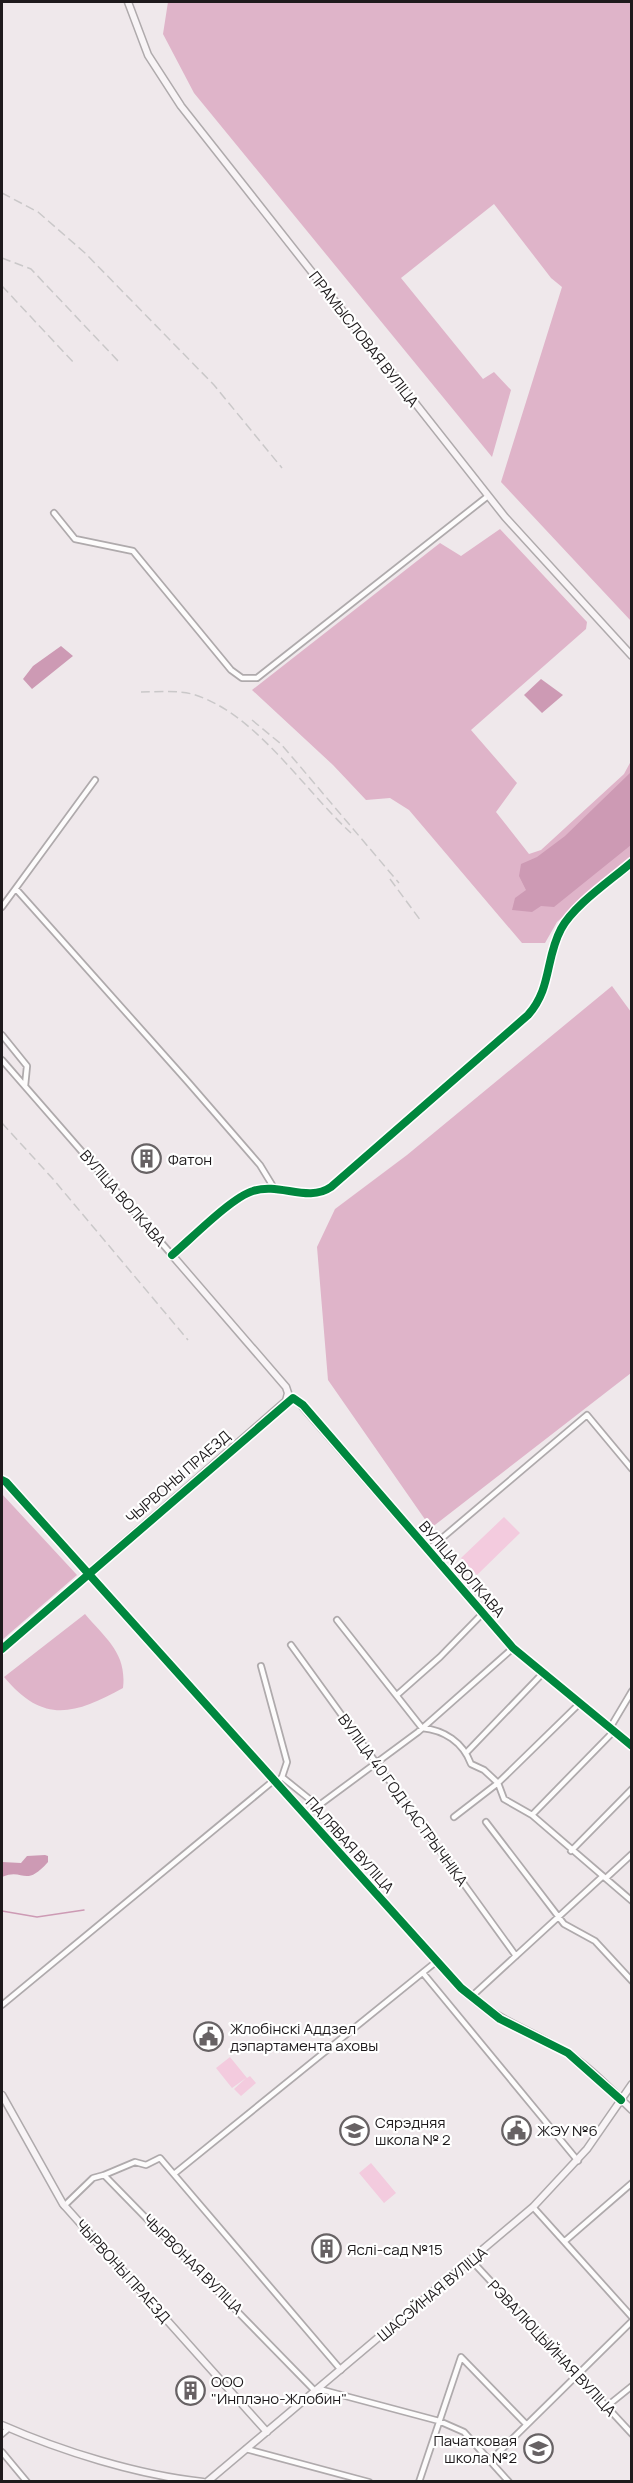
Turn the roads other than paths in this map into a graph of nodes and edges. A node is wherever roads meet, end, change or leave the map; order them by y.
1 (128, 2) edge
2 (488, 496) junction
3 (54, 513) dead end
4 (632, 656) edge
5 (95, 780) dead end
6 (632, 862) edge
7 (16, 889) junction
8 (2, 908) edge
9 (2, 1035) edge
10 (2, 1060) edge
11 (25, 1086) junction
12 (274, 1188) junction
13 (172, 1255) junction
14 (286, 1401) junction
15 (632, 1468) edge
16 (2, 1480) edge
17 (428, 1550) junction
18 (88, 1574) junction
19 (482, 1614) junction
20 (337, 1620) dead end
21 (291, 1644) dead end
22 (513, 1648) junction
23 (2, 1649) edge
24 (261, 1666) dead end
25 (543, 1673) junction
26 (632, 1691) edge
27 (397, 1695) junction
28 (580, 1703) junction
29 (422, 1728) junction
30 (612, 1730) junction
31 (632, 1746) edge
32 (467, 1752) junction
33 (376, 1764) junction
34 (282, 1777) junction
35 (275, 1782) junction
36 (498, 1783) junction
37 (632, 1788) edge
38 (532, 1815) junction
39 (454, 1817) dead end
40 (486, 1822) dead end
41 (572, 1851) junction
42 (632, 1854) edge
43 (605, 1876) junction
44 (632, 1901) edge
45 (558, 1917) junction
46 (516, 1956) junction
47 (437, 1961) junction
48 (423, 1973) junction
49 (632, 1981) edge
50 (471, 1997) junction
51 (2, 2005) edge
52 (632, 2084) edge
53 (2, 2095) edge
54 (621, 2100) junction
55 (632, 2110) edge
56 (578, 2161) junction
57 (174, 2174) junction
58 (104, 2175) junction
59 (632, 2183) edge
60 (64, 2206) junction
61 (533, 2207) junction
62 (565, 2241) junction
63 (472, 2261) junction
64 (632, 2319) edge
65 (341, 2370) junction
66 (576, 2376) junction
67 (632, 2386) edge
68 (318, 2390) junction
69 (606, 2407) junction
70 (439, 2421) junction
71 (526, 2424) junction
72 (2, 2425) edge
73 (9, 2428) junction
74 (267, 2432) junction
75 (2, 2434) edge
76 (632, 2434) edge
77 (246, 2449) junction
78 (2, 2452) edge
79 (491, 2460) junction
80 (27, 2481) edge
81 (203, 2481) edge
82 (207, 2481) edge
83 (369, 2481) edge
84 (418, 2481) edge
85 (509, 2481) edge

1 - 2 street, ПРАМЫСЛОВАЯ ВУЛІЦА
2 - 3 street
2 - 4 street, ПРАМЫСЛОВАЯ ВУЛІЦА
5 - 7 street
6 - 12 street
7 - 8 street
7 - 12 street
9 - 11 street
10 - 11 street, ВУЛІЦА ВОЛКАВА
11 - 13 street, ВУЛІЦА ВОЛКАВА
12 - 13 street
13 - 14 street, ВУЛІЦА ВОЛКАВА
14 - 17 street, ВУЛІЦА ВОЛКАВА
14 - 18 street, ЧЫРВОНЫ ПРАЕЗД
15 - 17 street
16 - 18 street
17 - 19 street, ВУЛІЦА ВОЛКАВА
18 - 23 street, ЧЫРВОНЫ ПРАЕЗД
18 - 35 street, ПАЛЯВАЯ ВУЛІЦА
19 - 22 street, ВУЛІЦА ВОЛКАВА
19 - 27 street
20 - 27 street
21 - 33 street, ВУЛІЦА 40 ГОД КАСТРЫЧНІКА
22 - 25 street, ВУЛІЦА ВОЛКАВА
22 - 29 street
24 - 34 street
25 - 28 street, ВУЛІЦА ВОЛКАВА
25 - 32 street
26 - 30 street
27 - 29 street
28 - 30 street, ВУЛІЦА ВОЛКАВА
28 - 36 street
29 - 32 street
29 - 33 street
30 - 31 street, ВУЛІЦА ВОЛКАВА
30 - 38 street
32 - 36 street
33 - 34 street
33 - 46 street, ВУЛІЦА 40 ГОД КАСТРЫЧНІКА
34 - 35 street
35 - 47 street, ПАЛЯВАЯ ВУЛІЦА
35 - 51 street
36 - 38 street
36 - 39 street
37 - 41 street
38 - 41 street
40 - 45 street
41 - 43 street
42 - 43 street
43 - 44 street
43 - 45 street
45 - 46 street
45 - 49 street
46 - 50 street
47 - 48 street
47 - 50 street, ПАЛЯВАЯ ВУЛІЦА
48 - 56 street
48 - 57 street
50 - 54 street, ПАЛЯВАЯ ВУЛІЦА
52 - 54 street, ШАСЭЙНАЯ ВУЛІЦА
53 - 60 street, ЧЫРВОНЫ ПРАЕЗД
54 - 55 street, ПАЛЯВАЯ ВУЛІЦА
54 - 56 street, ШАСЭЙНАЯ ВУЛІЦА
56 - 61 street, ШАСЭЙНАЯ ВУЛІЦА
57 - 58 street
57 - 65 street
58 - 60 street
58 - 68 street, ЧЫРВОНАЯ ВУЛІЦА
59 - 62 street
60 - 74 street, ЧЫРВОНЫ ПРАЕЗД
61 - 62 street
61 - 63 street, ШАСЭЙНАЯ ВУЛІЦА
62 - 64 street
63 - 65 street, ШАСЭЙНАЯ ВУЛІЦА
63 - 66 street, РЭВАЛЮЦЫЙНАЯ ВУЛІЦА
64 - 66 street
65 - 68 street, ШАСЭЙНАЯ ВУЛІЦА
66 - 69 street, РЭВАЛЮЦЫЙНАЯ ВУЛІЦА
66 - 71 street
67 - 69 street
68 - 70 street
68 - 74 street, ШАСЭЙНАЯ ВУЛІЦА
69 - 76 street, РЭВАЛЮЦЫЙНАЯ ВУЛІЦА
70 - 71 street
70 - 79 street
70 - 84 street
71 - 79 street
72 - 73 street
73 - 75 street
73 - 81 street
74 - 77 street, ШАСЭЙНАЯ ВУЛІЦА
77 - 82 street, ШАСЭЙНАЯ ВУЛІЦА
77 - 83 street
78 - 80 street
79 - 85 street

